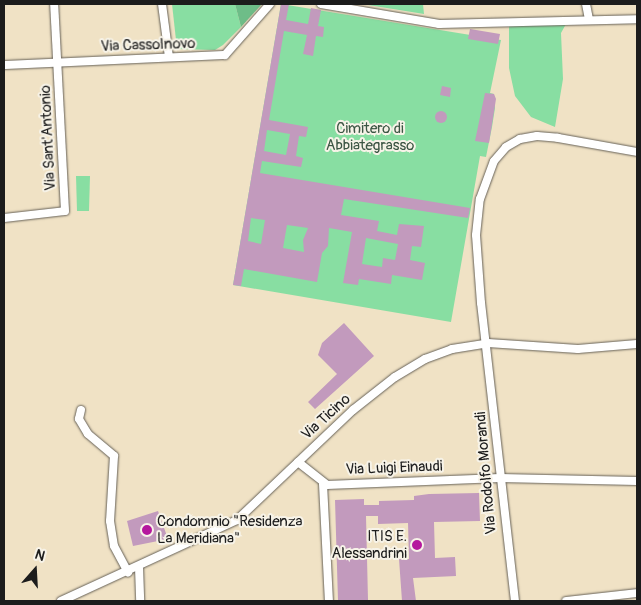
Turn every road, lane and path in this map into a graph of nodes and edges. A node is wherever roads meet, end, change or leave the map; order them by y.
1 (54, 4) edge
2 (162, 4) edge
3 (270, 4) edge
4 (321, 4) edge
5 (586, 4) edge
6 (589, 19) junction
7 (637, 19) edge
8 (169, 57) junction
9 (57, 62) junction
10 (4, 65) edge
11 (637, 152) edge
12 (4, 218) edge
13 (488, 343) junction
14 (637, 344) edge
15 (81, 410) dead end
16 (298, 462) junction
17 (500, 478) junction
18 (637, 481) edge
19 (322, 484) junction
20 (139, 566) junction
21 (128, 572) junction
22 (637, 593) edge
23 (61, 601) edge
24 (140, 601) edge
25 (329, 601) edge
26 (515, 601) edge
27 (566, 601) edge

1 - 9 street, Via Sant'Antonio
2 - 8 street
3 - 8 street, Via Cassolnovo
4 - 6 street
5 - 6 street
6 - 7 street
8 - 9 street, Via Cassolnovo
9 - 10 street, Via Cassolnovo
9 - 12 street, Via Sant'Antonio
11 - 13 street, Via Rodolfo Morandi
13 - 14 street, Via Ticino
13 - 16 street, Via Ticino
13 - 17 street, Via Rodolfo Morandi
15 - 21 street
16 - 19 street
16 - 20 street, Via Ticino
17 - 18 street, Via Luigi Einaudi
17 - 19 street, Via Luigi Einaudi
17 - 26 street, Via Rodolfo Morandi
19 - 25 street
20 - 21 street, Via Ticino
20 - 24 street
21 - 23 street, Via Ticino
22 - 27 street

